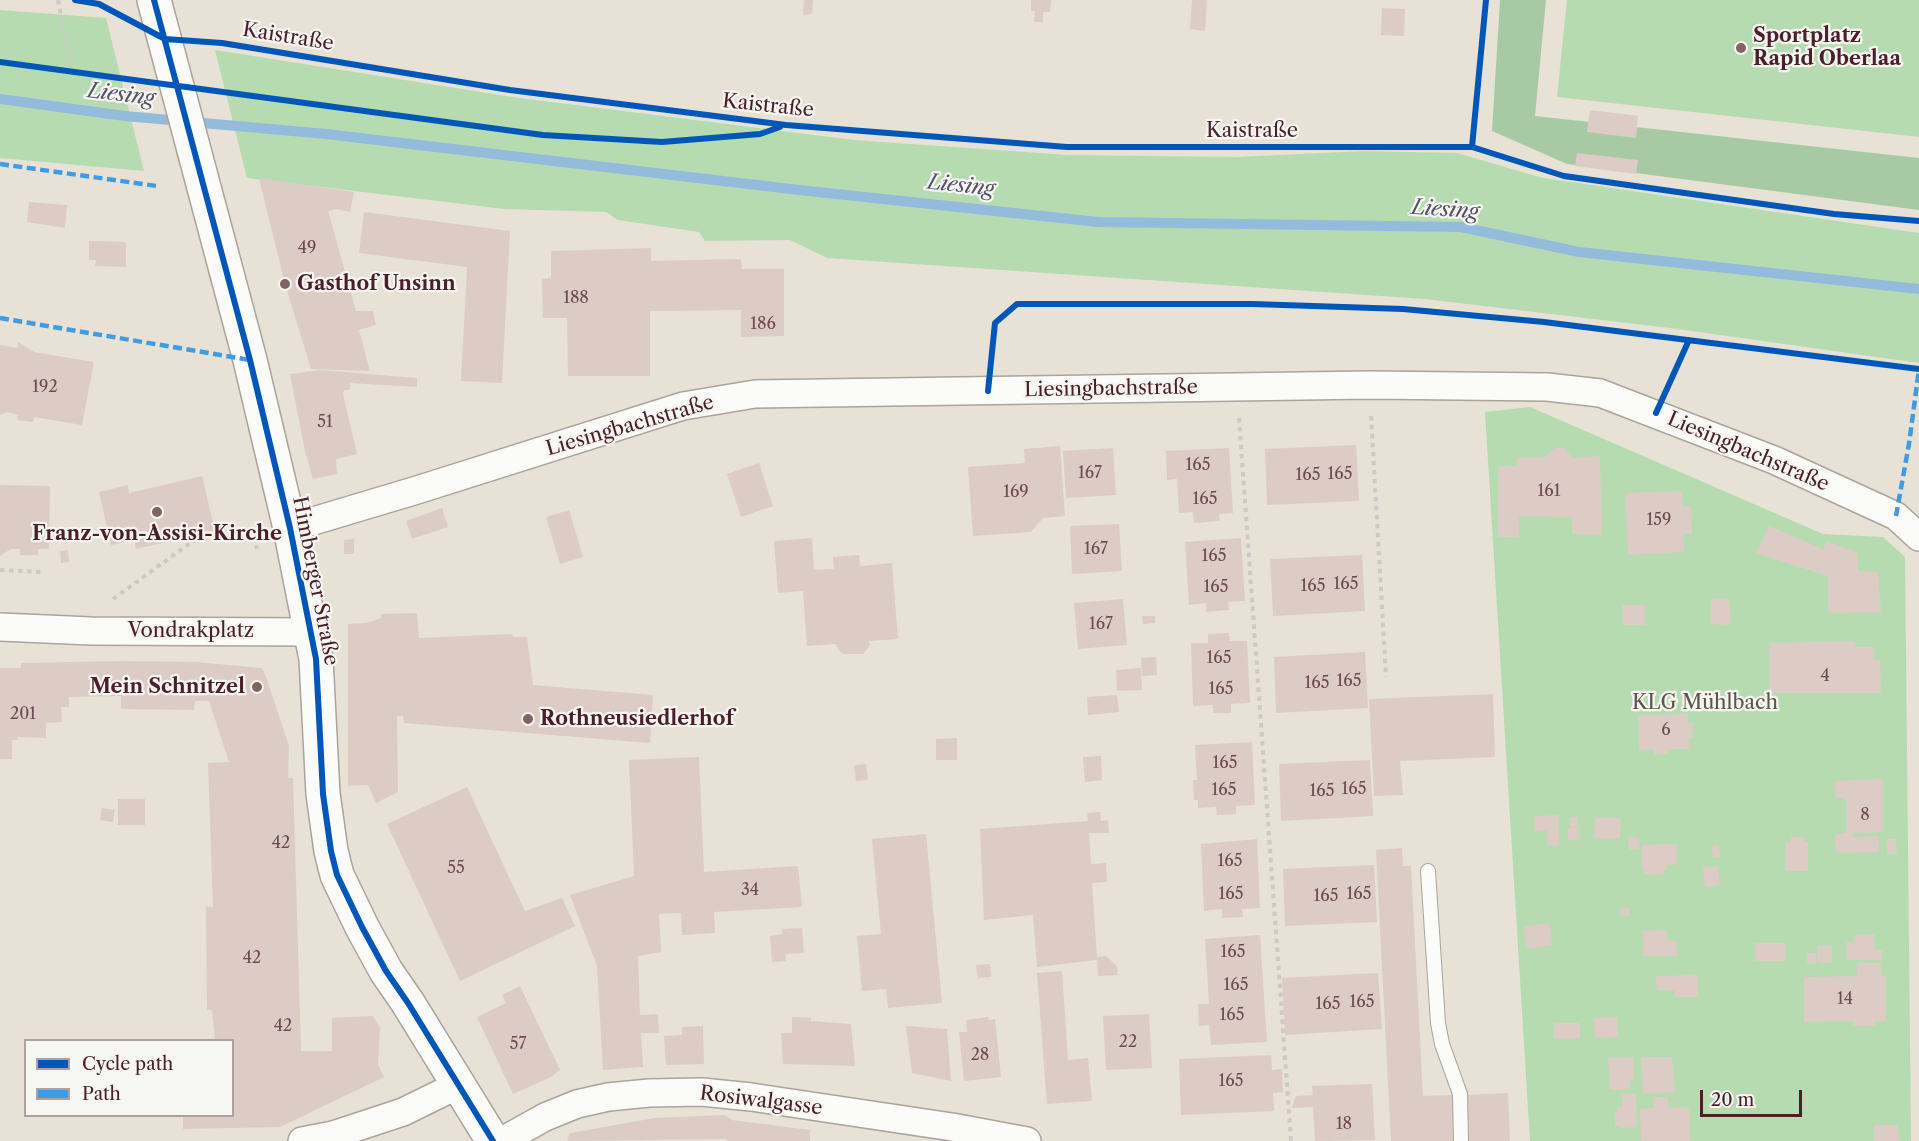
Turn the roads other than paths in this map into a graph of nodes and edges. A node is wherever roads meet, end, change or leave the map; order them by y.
1 (154, 0) edge
2 (290, 528) junction
3 (1919, 537) edge
4 (0, 627) edge
5 (310, 632) junction
6 (1428, 870) dead end
7 (458, 1085) junction
8 (302, 1141) edge
9 (493, 1141) edge
10 (502, 1141) edge
11 (1027, 1141) edge
12 (1461, 1141) edge

1 - 2 main road, Himberger Straße
2 - 3 street, Liesingbachstraße
2 - 5 main road, Himberger Straße
4 - 5 street, Vondrakplatz
5 - 7 main road, Himberger Straße
6 - 12 lane
7 - 8 street
7 - 9 main road, Himberger Straße
10 - 11 street, Rosiwalgasse

